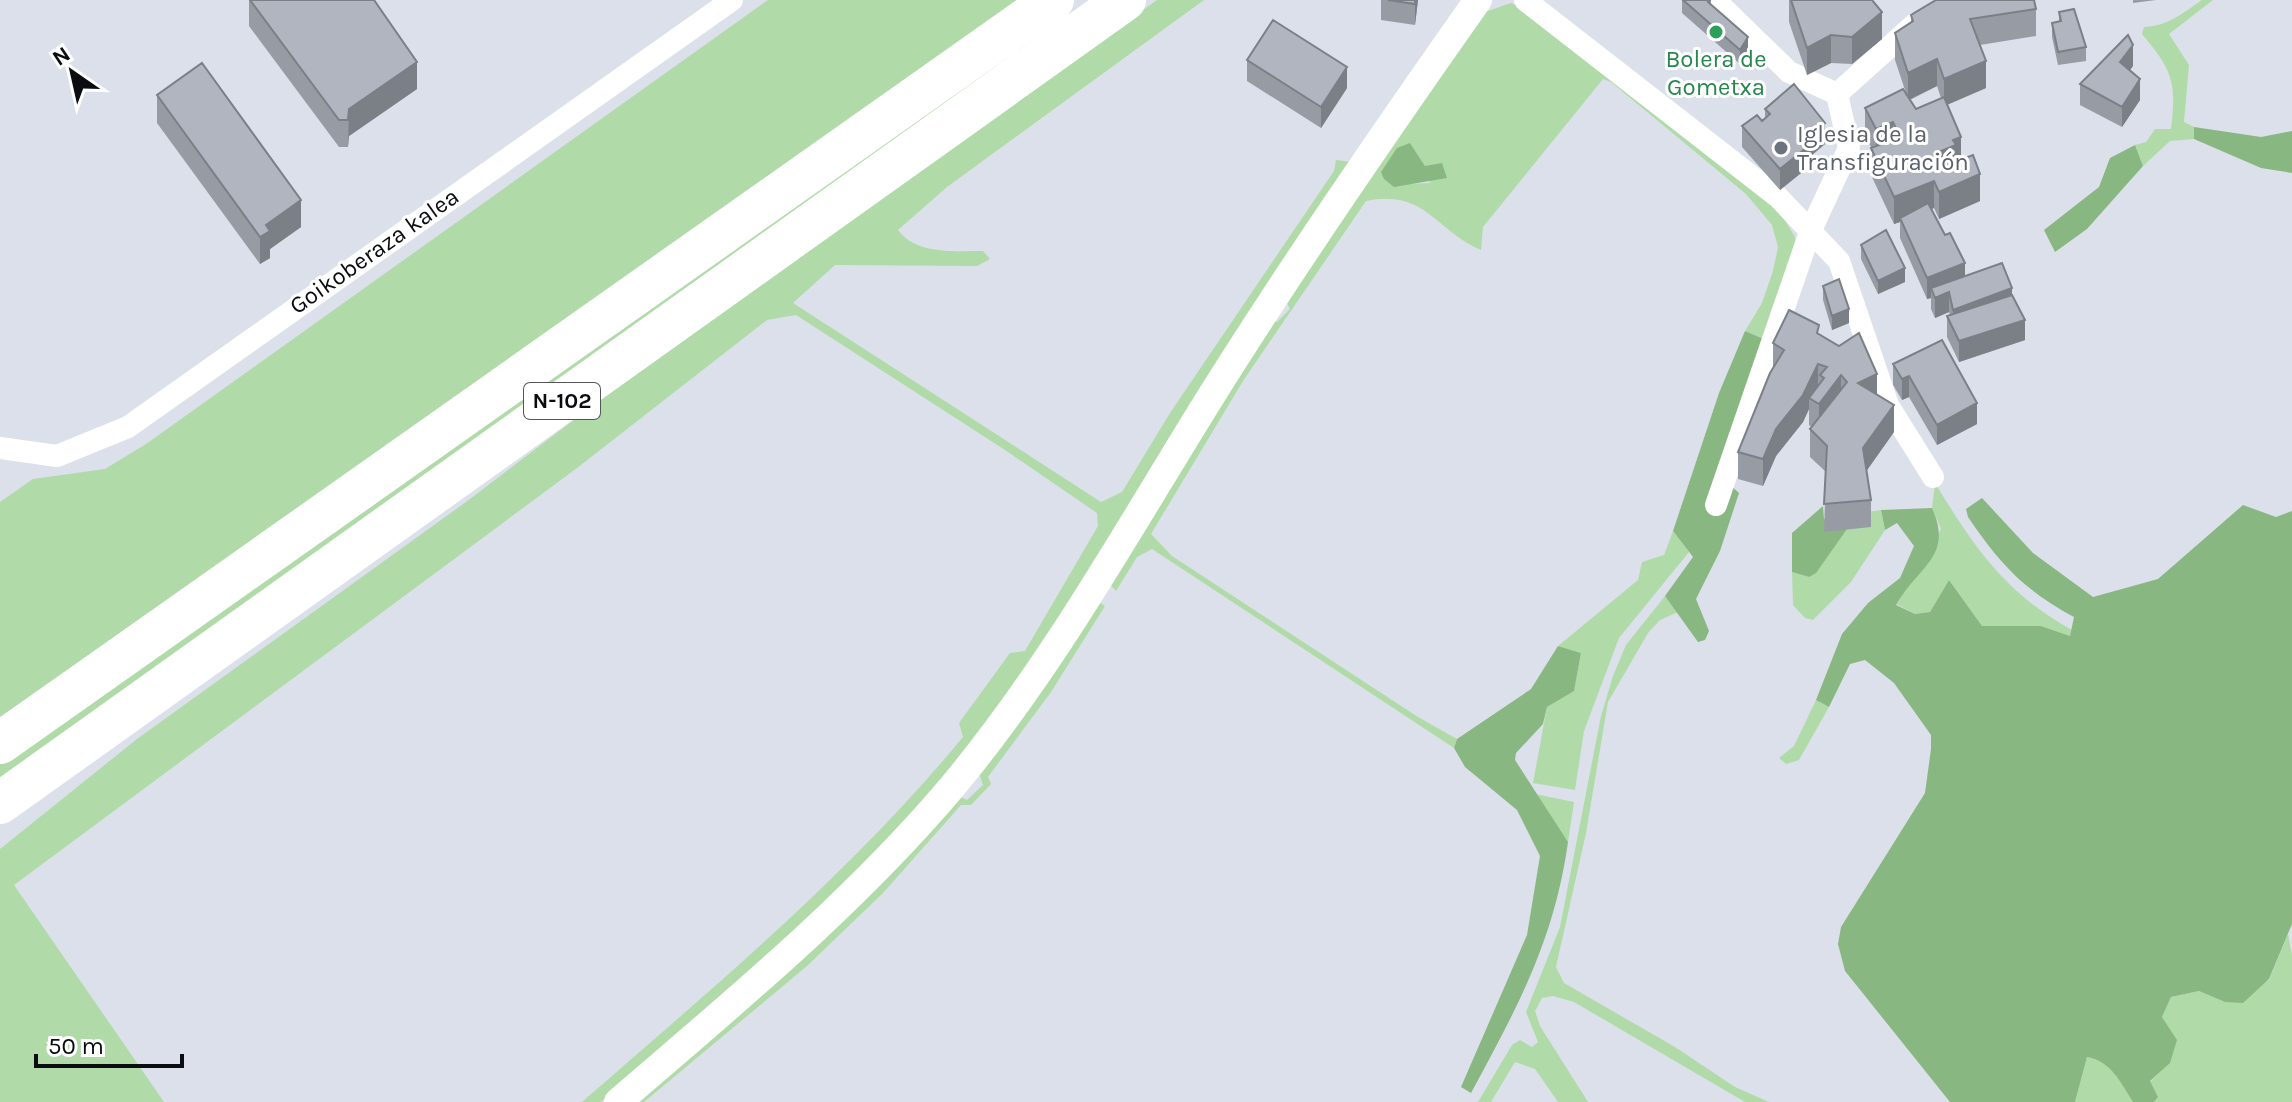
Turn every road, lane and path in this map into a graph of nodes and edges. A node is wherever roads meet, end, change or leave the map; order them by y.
1 (732, 0) edge
2 (1053, 0) edge
3 (1125, 0) edge
4 (1478, 0) edge
5 (1525, 0) edge
6 (1715, 0) edge
7 (1935, 7) edge
8 (1837, 94) junction
9 (1810, 232) junction
10 (0, 448) edge
11 (1933, 477) dead end
12 (1716, 505) dead end
13 (275, 606) junction
14 (0, 743) edge
15 (0, 803) edge
16 (0, 832) edge
17 (618, 1102) edge

1 - 10 street, Goikoberaza kalea
2 - 14 highway, N-102
3 - 13 highway, N-102
4 - 17 street
5 - 9 street
6 - 8 street
7 - 8 street
8 - 9 street
9 - 11 street
9 - 12 street
13 - 15 highway, N-102
13 - 16 highway

